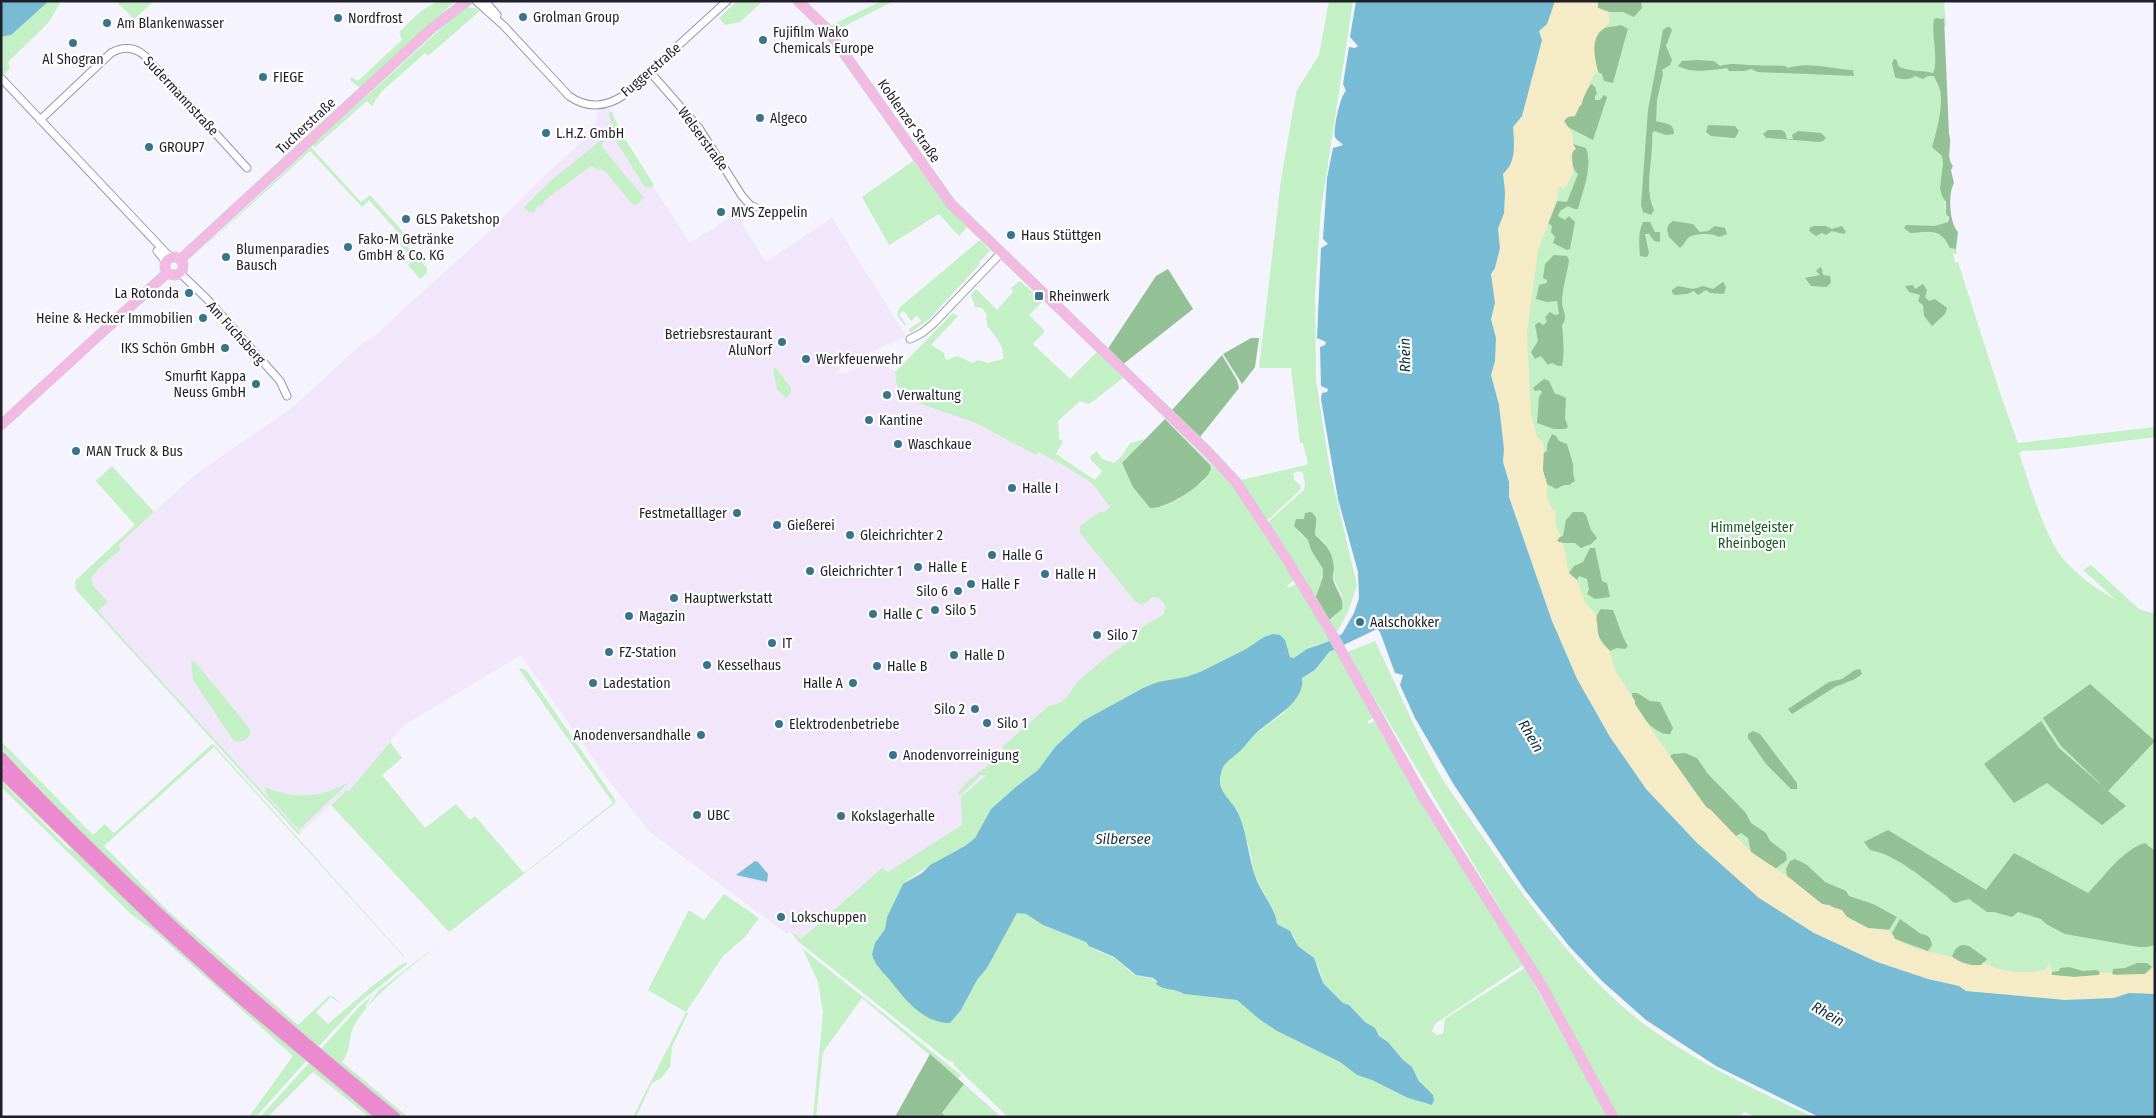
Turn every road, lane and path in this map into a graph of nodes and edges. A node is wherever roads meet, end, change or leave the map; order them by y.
1 (459, 1) edge
2 (467, 1) edge
3 (476, 1) edge
4 (485, 1) edge
5 (727, 1) edge
6 (798, 1) edge
7 (450, 13) junction
8 (504, 26) junction
9 (650, 72) junction
10 (1, 78) edge
11 (40, 120) junction
12 (247, 168) dead end
13 (755, 207) dead end
14 (1001, 253) junction
15 (181, 259) junction
16 (168, 260) junction
17 (167, 272) junction
18 (180, 273) junction
19 (910, 339) dead end
20 (287, 396) dead end
21 (1, 425) edge
22 (1, 757) edge
23 (1, 772) edge
24 (382, 1117) edge
25 (395, 1117) edge
26 (1613, 1117) edge

1 - 7 main road, Tucherstraße
2 - 7 main road, Tucherstraße
3 - 8 street, Fuggerstraße
4 - 8 street, Fuggerstraße
5 - 9 street, Fuggerstraße
6 - 14 main road, Koblenzer Straße
7 - 15 main road, Tucherstraße
8 - 9 street, Fuggerstraße
9 - 13 street, Welserstraße
10 - 11 street
11 - 12 street, Sudermannstraße
11 - 16 street
14 - 19 street
14 - 26 main road, Koblenzer Straße
15 - 16 main road
15 - 18 main road
16 - 17 main road
17 - 18 main road
17 - 21 main road
18 - 20 street, Am Fuchsberg
22 - 25 highway
23 - 24 highway

